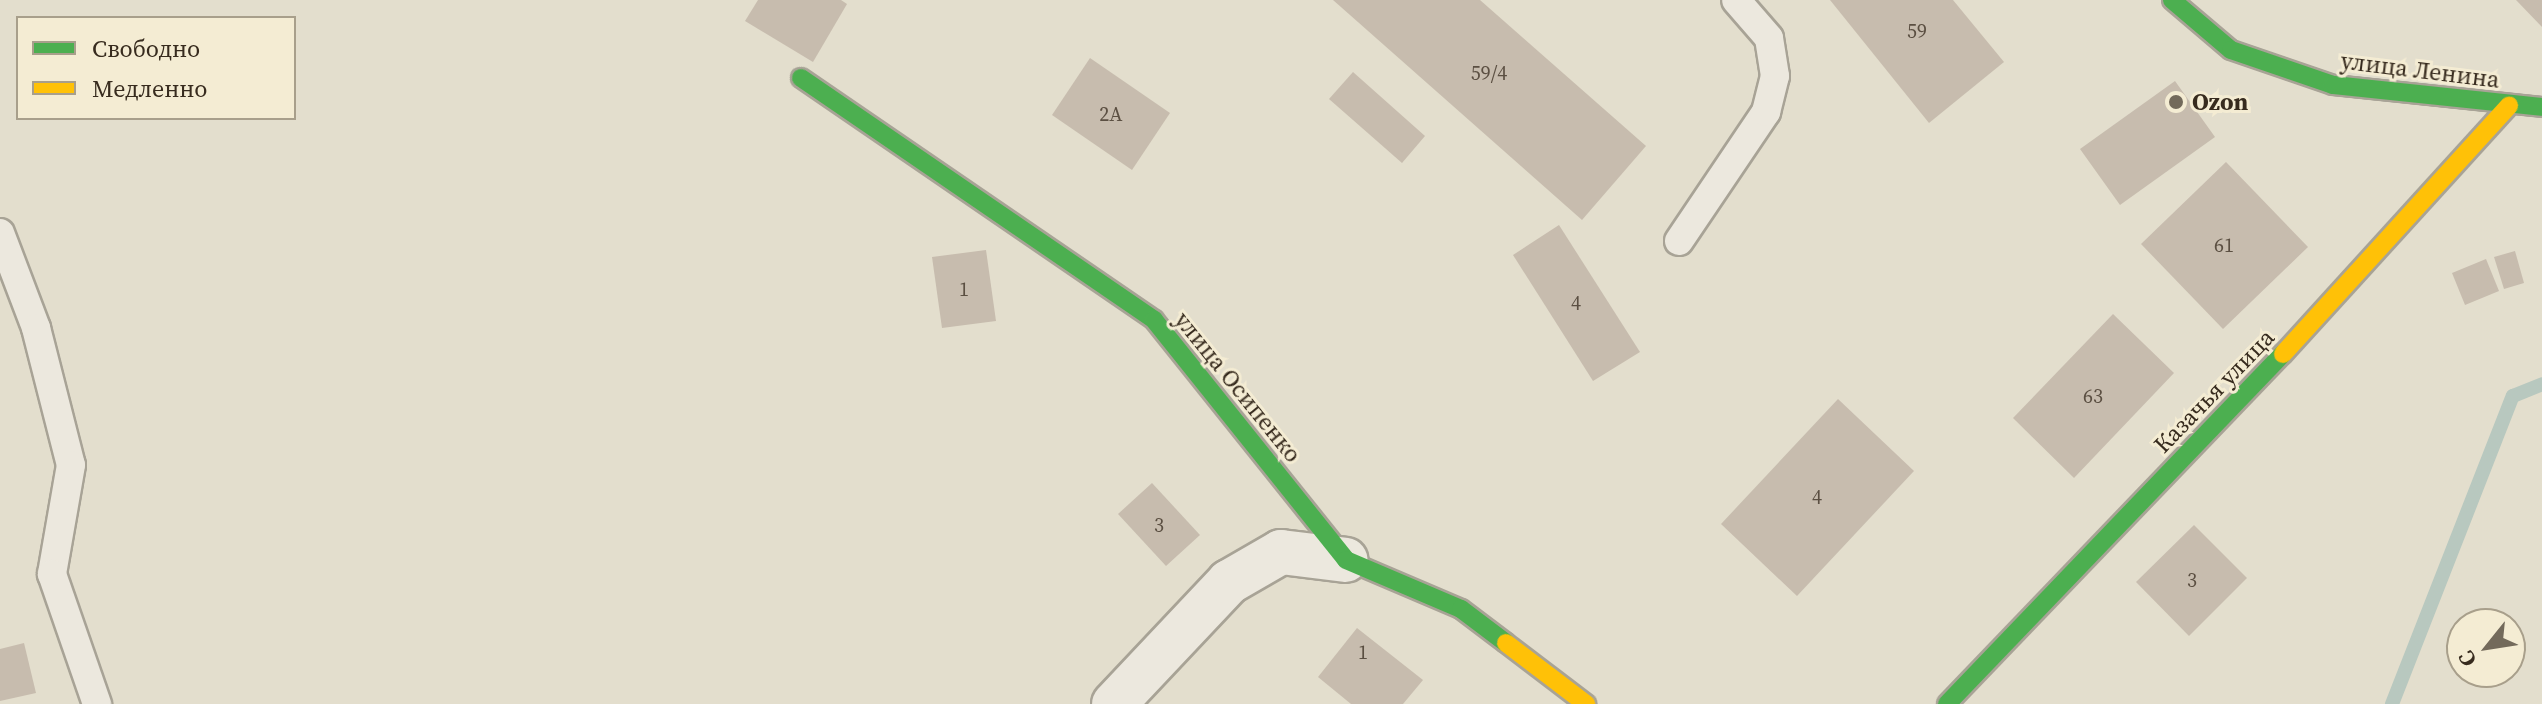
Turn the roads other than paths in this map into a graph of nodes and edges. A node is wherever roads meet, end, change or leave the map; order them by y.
1 (1736, 0) edge
2 (2172, 0) edge
3 (801, 78) dead end
4 (2509, 106) junction
5 (2542, 107) edge
6 (0, 233) edge
7 (1679, 241) dead end
8 (1346, 560) junction
9 (97, 704) edge
10 (1114, 704) edge
11 (1586, 704) edge
12 (1947, 704) edge

1 - 7 lane
2 - 4 street, улица Ленина
3 - 8 street, улица Осипенко
4 - 5 street, улица Ленина
4 - 12 street, Казачья улица
6 - 9 lane
8 - 10 street
8 - 11 street, улица Осипенко

